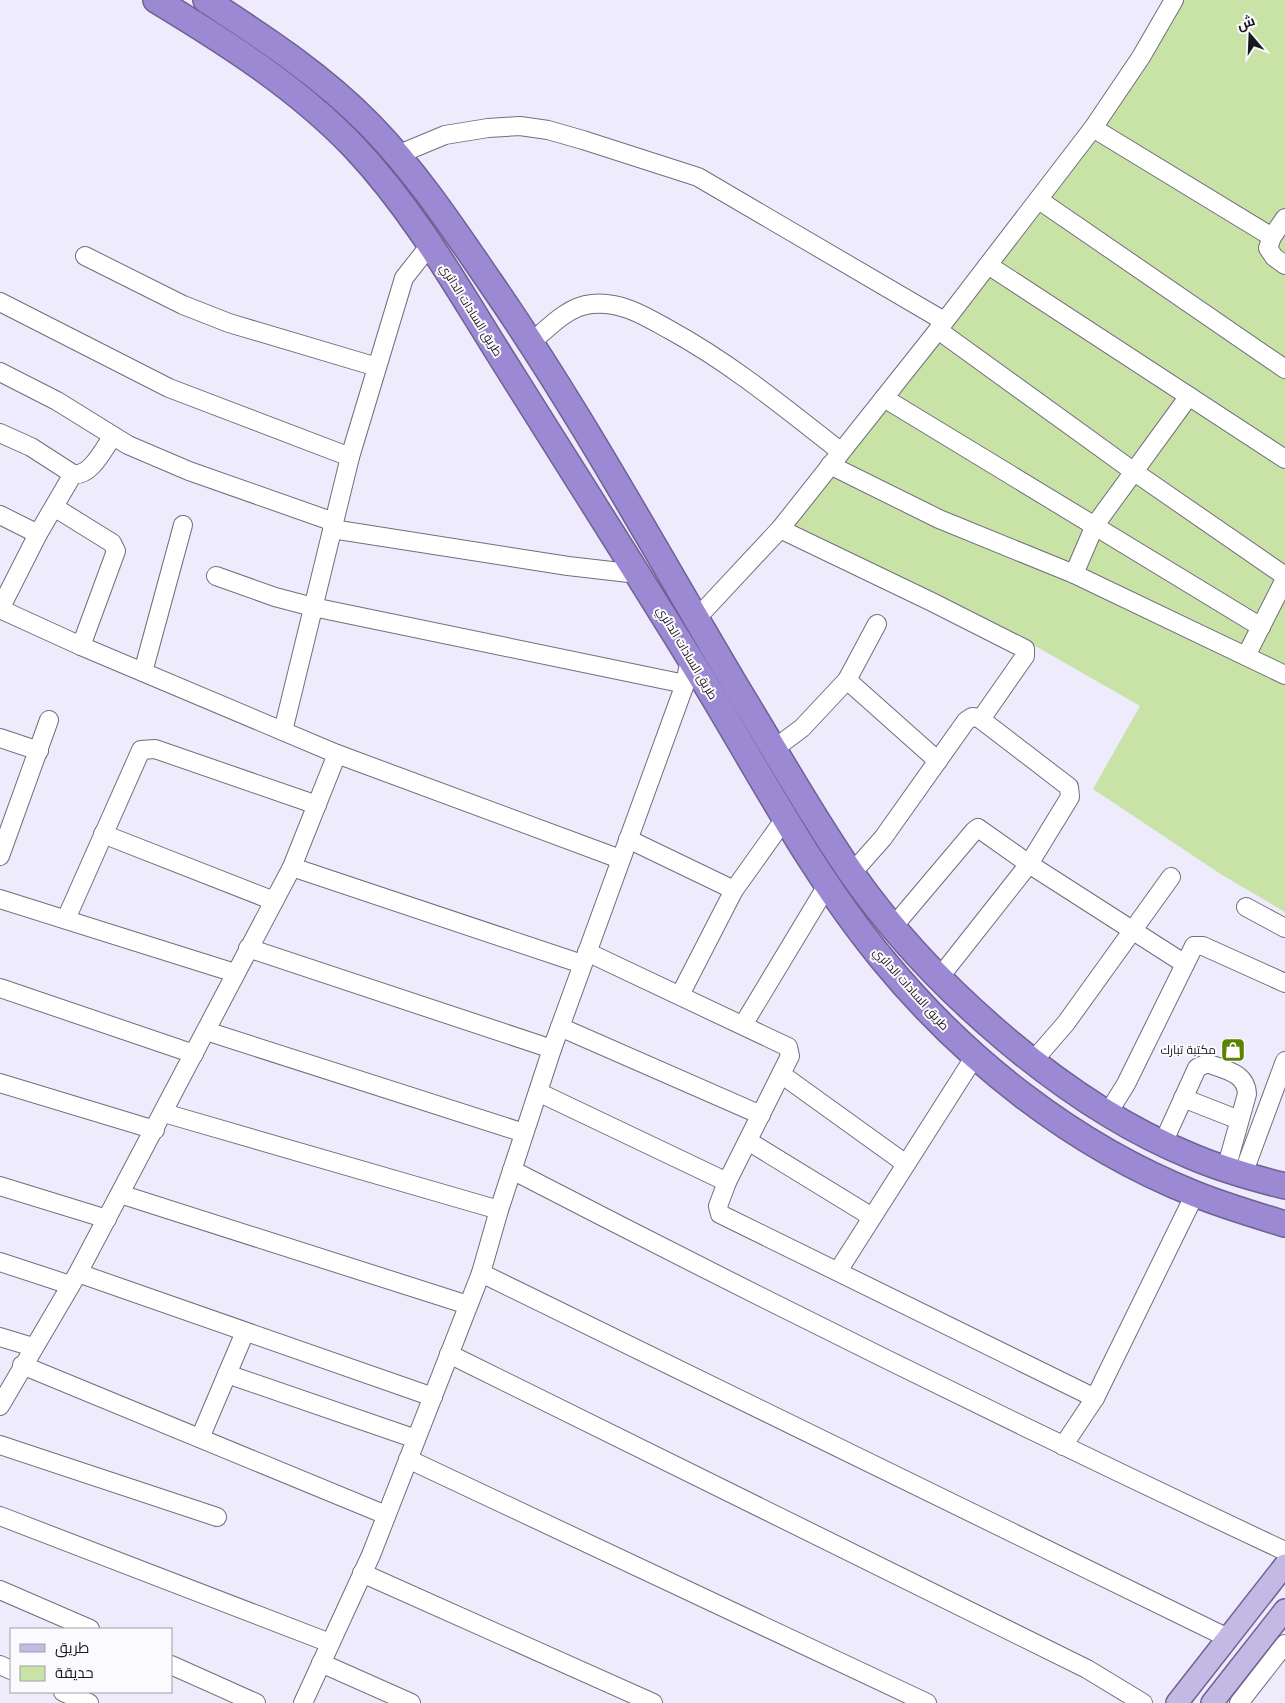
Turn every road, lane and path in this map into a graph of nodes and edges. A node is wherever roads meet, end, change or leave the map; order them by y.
1 (156, 0) edge
2 (206, 0) edge
3 (1174, 0) edge
4 (1094, 128) junction
5 (398, 155) junction
6 (1039, 200) junction
7 (1285, 218) edge
8 (1272, 237) junction
9 (430, 245) junction
10 (85, 256) dead end
11 (988, 264) junction
12 (1285, 265) edge
13 (0, 302) edge
14 (941, 326) junction
15 (532, 342) junction
16 (377, 367) junction
17 (1285, 369) edge
18 (0, 372) edge
19 (552, 377) junction
20 (523, 393) junction
21 (1189, 396) junction
22 (884, 398) junction
23 (0, 433) edge
24 (113, 436) junction
25 (840, 451) junction
26 (350, 457) junction
27 (1285, 459) edge
28 (830, 466) junction
29 (1133, 471) junction
30 (73, 474) junction
31 (54, 507) junction
32 (0, 515) edge
33 (183, 524) dead end
34 (1095, 525) junction
35 (333, 526) junction
36 (780, 529) junction
37 (38, 534) junction
38 (638, 574) junction
39 (1074, 574) junction
40 (216, 576) dead end
41 (1285, 578) edge
42 (313, 607) junction
43 (0, 609) edge
44 (696, 619) junction
45 (877, 624) dead end
46 (1261, 628) junction
47 (81, 646) junction
48 (1246, 656) junction
49 (690, 659) junction
50 (143, 672) junction
51 (1285, 675) edge
52 (847, 680) junction
53 (685, 684) junction
54 (981, 718) junction
55 (49, 720) dead end
56 (283, 731) junction
57 (0, 738) edge
58 (774, 749) junction
59 (39, 751) junction
60 (337, 754) junction
61 (938, 760) junction
62 (317, 805) junction
63 (786, 817) junction
64 (6, 820) edge
65 (103, 834) junction
66 (628, 839) junction
67 (0, 856) edge
68 (620, 859) junction
69 (1029, 864) junction
70 (292, 867) junction
71 (852, 873) junction
72 (1171, 877) dead end
73 (828, 884) junction
74 (734, 890) junction
75 (0, 899) edge
76 (274, 901) junction
77 (1246, 907) dead end
78 (66, 919) junction
79 (893, 927) junction
80 (1285, 928) edge
81 (1132, 930) junction
82 (248, 948) junction
83 (584, 958) junction
84 (1185, 964) junction
85 (235, 973) junction
86 (939, 978) junction
87 (1285, 983) edge
88 (0, 988) edge
89 (680, 995) junction
90 (743, 1025) junction
91 (560, 1027) junction
92 (206, 1031) junction
93 (552, 1049) junction
94 (194, 1054) junction
95 (975, 1056) junction
96 (1034, 1061) junction
97 (1285, 1061) edge
98 (780, 1074) junction
99 (0, 1084) edge
100 (538, 1092) junction
101 (1183, 1098) junction
102 (164, 1113) junction
103 (1108, 1113) junction
104 (760, 1115) junction
105 (1239, 1120) junction
106 (155, 1130) junction
107 (524, 1133) junction
108 (748, 1141) junction
109 (1163, 1143) junction
110 (906, 1164) junction
111 (512, 1170) junction
112 (1234, 1171) junction
113 (727, 1182) junction
114 (0, 1186) edge
115 (1285, 1186) edge
116 (120, 1194) junction
117 (1195, 1194) junction
118 (499, 1210) junction
119 (872, 1217) junction
120 (107, 1219) junction
121 (1285, 1224) edge
122 (0, 1262) edge
123 (838, 1271) junction
124 (481, 1273) junction
125 (74, 1279) junction
126 (468, 1305) junction
127 (245, 1332) junction
128 (0, 1337) edge
129 (33, 1347) junction
130 (449, 1354) junction
131 (22, 1365) junction
132 (227, 1374) junction
133 (433, 1397) junction
134 (1095, 1398) junction
135 (0, 1406) edge
136 (200, 1438) junction
137 (416, 1439) junction
138 (0, 1445) edge
139 (1063, 1446) junction
140 (408, 1459) junction
141 (386, 1515) junction
142 (0, 1516) edge
143 (217, 1517) dead end
144 (1285, 1552) edge
145 (1285, 1565) edge
146 (362, 1572) junction
147 (0, 1590) edge
148 (1285, 1610) edge
149 (88, 1628) edge
150 (1228, 1638) junction
151 (330, 1643) junction
152 (1285, 1644) edge
153 (321, 1663) junction
154 (172, 1665) edge
155 (65, 1693) edge
156 (89, 1703) edge
157 (256, 1703) edge
158 (303, 1703) edge
159 (411, 1703) edge
160 (653, 1703) edge
161 (927, 1703) edge
162 (1143, 1703) edge
163 (1177, 1703) edge
164 (1212, 1703) edge
165 (1239, 1703) edge

1 - 9 highway, طريق السادات الدائري
2 - 5 highway, طريق السادات الدائري
3 - 4 street
4 - 6 street
4 - 8 street
5 - 14 street
5 - 15 highway, طريق السادات الدائري
6 - 11 street
6 - 17 street
7 - 8 street
8 - 12 street
9 - 16 street
9 - 20 highway, طريق السادات الدائري
10 - 16 street
11 - 14 street
11 - 21 street
13 - 26 street
14 - 22 street
14 - 29 street
15 - 19 highway, طريق السادات الدائري
15 - 25 street
16 - 26 street
18 - 24 street
19 - 20 highway
19 - 44 highway, طريق السادات الدائري
20 - 38 highway, طريق السادات الدائري
21 - 27 street
21 - 29 street
22 - 25 street
22 - 34 street
23 - 30 street
24 - 30 street
24 - 35 street
25 - 28 street
26 - 35 street
28 - 36 street
28 - 39 street
29 - 34 street
29 - 41 street
30 - 31 street
31 - 37 street
31 - 47 street
32 - 37 street
33 - 50 street
34 - 39 street
34 - 46 street
35 - 38 street
35 - 42 street
36 - 44 street
36 - 54 street
37 - 43 street
38 - 49 highway, طريق السادات الدائري
39 - 48 street
40 - 42 street
41 - 46 street
42 - 53 street
42 - 56 street
43 - 47 street
44 - 58 highway, طريق السادات الدائري
45 - 52 street
46 - 48 street
47 - 50 street
48 - 51 street
49 - 53 street
49 - 63 highway, طريق السادات الدائري
50 - 56 street
52 - 58 street
52 - 61 street
53 - 66 street
54 - 61 street
54 - 69 street
55 - 59 street
56 - 60 street
57 - 59 street
58 - 71 highway, طريق السادات الدائري
59 - 64 street
60 - 62 street
60 - 68 street
61 - 71 street
62 - 65 street
62 - 70 street
63 - 73 highway, طريق السادات الدائري
63 - 74 street
64 - 67 street
65 - 76 street
65 - 78 street
66 - 68 street
66 - 74 street
68 - 83 street
69 - 79 street
69 - 81 street
69 - 86 street
70 - 76 street
70 - 83 street
71 - 79 highway, طريق السادات الدائري
72 - 81 street
73 - 90 street
73 - 95 highway, طريق السادات الدائري
74 - 89 street
75 - 78 street
76 - 82 street
77 - 80 street
78 - 85 street
79 - 86 highway, طريق السادات الدائري
81 - 84 street
81 - 96 street
82 - 85 street
82 - 93 street
83 - 89 street
83 - 91 street
84 - 87 street
84 - 103 street
85 - 92 street
86 - 96 highway, طريق السادات الدائري
88 - 94 street
89 - 90 street
90 - 98 street
91 - 93 street
91 - 104 street
92 - 94 street
92 - 107 street
93 - 100 street
94 - 102 street
95 - 110 street
95 - 117 highway, طريق السادات الدائري
96 - 103 highway, طريق السادات الدائري
97 - 112 street
98 - 104 street
98 - 110 street
99 - 106 street
100 - 107 street
100 - 113 street
101 - 105 street
101 - 105 street
101 - 109 street
102 - 106 street
102 - 118 street
103 - 109 highway, طريق السادات الدائري
104 - 108 street
105 - 112 street
106 - 116 street
107 - 111 street
108 - 113 street
108 - 119 street
109 - 112 highway, طريق السادات الدائري
110 - 119 street
111 - 118 street
111 - 139 street
112 - 115 highway, طريق السادات الدائري
113 - 123 street
114 - 120 street
116 - 120 street
116 - 126 street
117 - 121 highway, طريق السادات الدائري
117 - 134 street
118 - 124 street
119 - 123 street
120 - 125 street
122 - 125 street
123 - 134 street
124 - 126 street
124 - 150 street
125 - 127 street
125 - 129 street
126 - 130 street
127 - 132 street
127 - 133 street
128 - 129 street
129 - 131 street
130 - 133 street
130 - 162 street
131 - 135 street
131 - 136 street
132 - 136 street
132 - 137 street
133 - 137 street
134 - 139 street
136 - 141 street
137 - 140 street
138 - 143 street
139 - 144 street
140 - 141 street
140 - 161 street
141 - 146 street
142 - 151 street
145 - 150 main road
146 - 151 street
146 - 160 street
147 - 149 street
148 - 164 main road
150 - 163 main road
151 - 153 street
152 - 165 street
153 - 158 street
153 - 159 street
154 - 157 street
155 - 156 street

